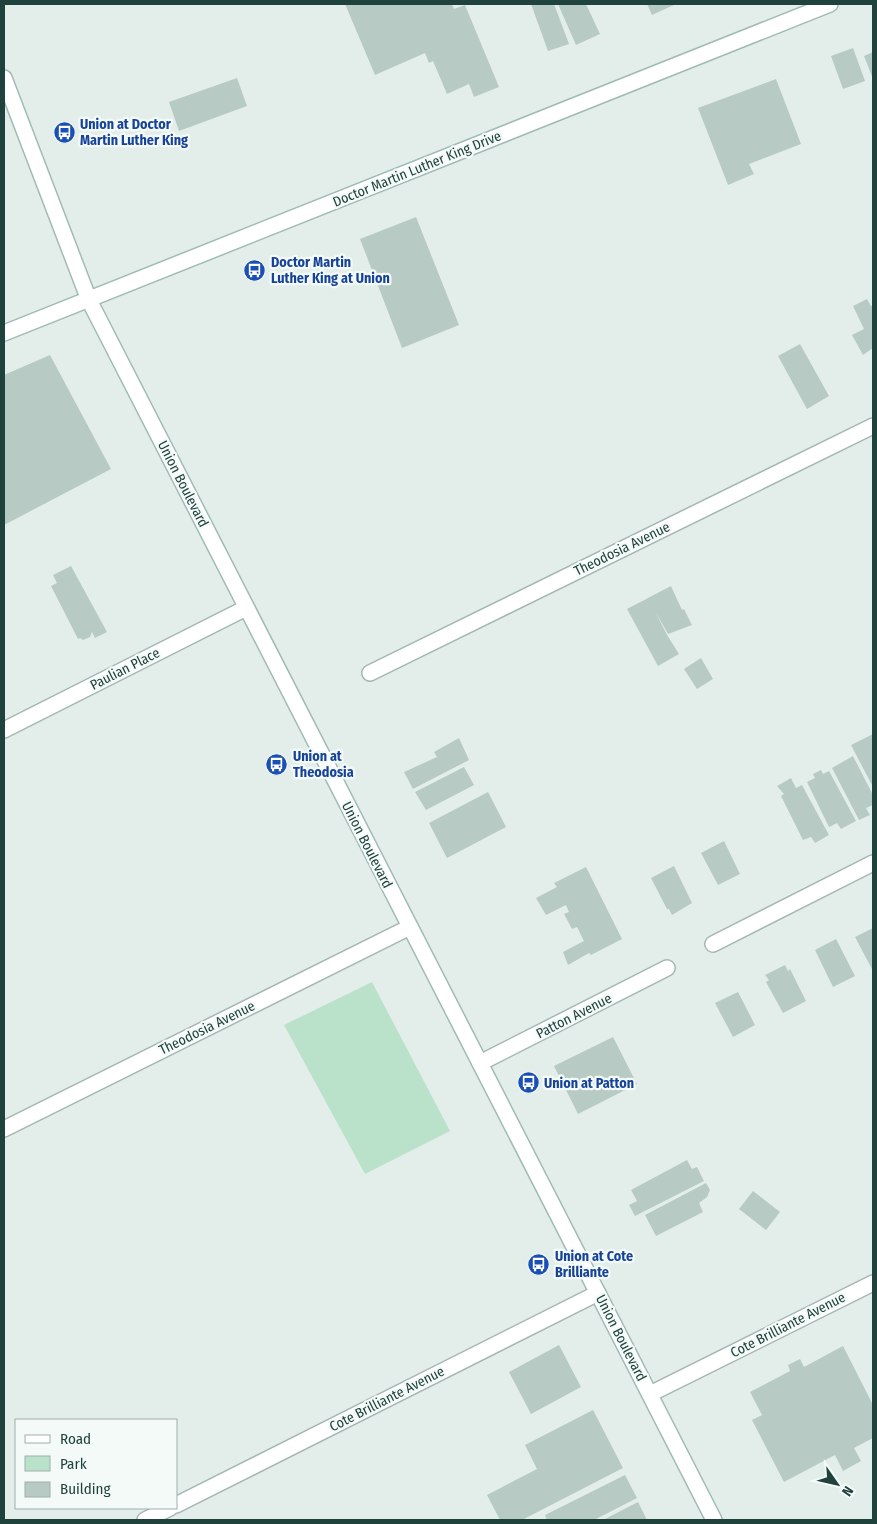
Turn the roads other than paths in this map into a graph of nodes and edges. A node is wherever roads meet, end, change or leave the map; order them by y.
1 (830, 4) edge
2 (4, 78) edge
3 (89, 300) junction
4 (4, 333) edge
5 (873, 426) edge
6 (246, 608) junction
7 (370, 673) dead end
8 (4, 730) edge
9 (873, 863) edge
10 (410, 926) junction
11 (713, 944) dead end
12 (667, 968) dead end
13 (480, 1063) junction
14 (4, 1129) edge
15 (873, 1283) edge
16 (598, 1293) junction
17 (650, 1394) junction
18 (178, 1504) edge
19 (168, 1509) edge
20 (145, 1520) edge
21 (714, 1520) edge

1 - 3 main road, Doctor Martin Luther King Drive
2 - 3 main road, Union Boulevard
3 - 4 main road, Doctor Martin Luther King Drive
3 - 6 main road, Union Boulevard
5 - 7 main road, Theodosia Avenue
6 - 8 main road, Paulian Place
6 - 10 main road, Union Boulevard
9 - 11 main road
10 - 13 main road, Union Boulevard
10 - 14 main road, Theodosia Avenue
12 - 13 main road, Patton Avenue
13 - 16 main road, Union Boulevard
15 - 17 main road, Cote Brilliante Avenue
16 - 17 main road, Union Boulevard
16 - 18 main road, Cote Brilliante Avenue
17 - 21 main road, Union Boulevard
19 - 20 main road

